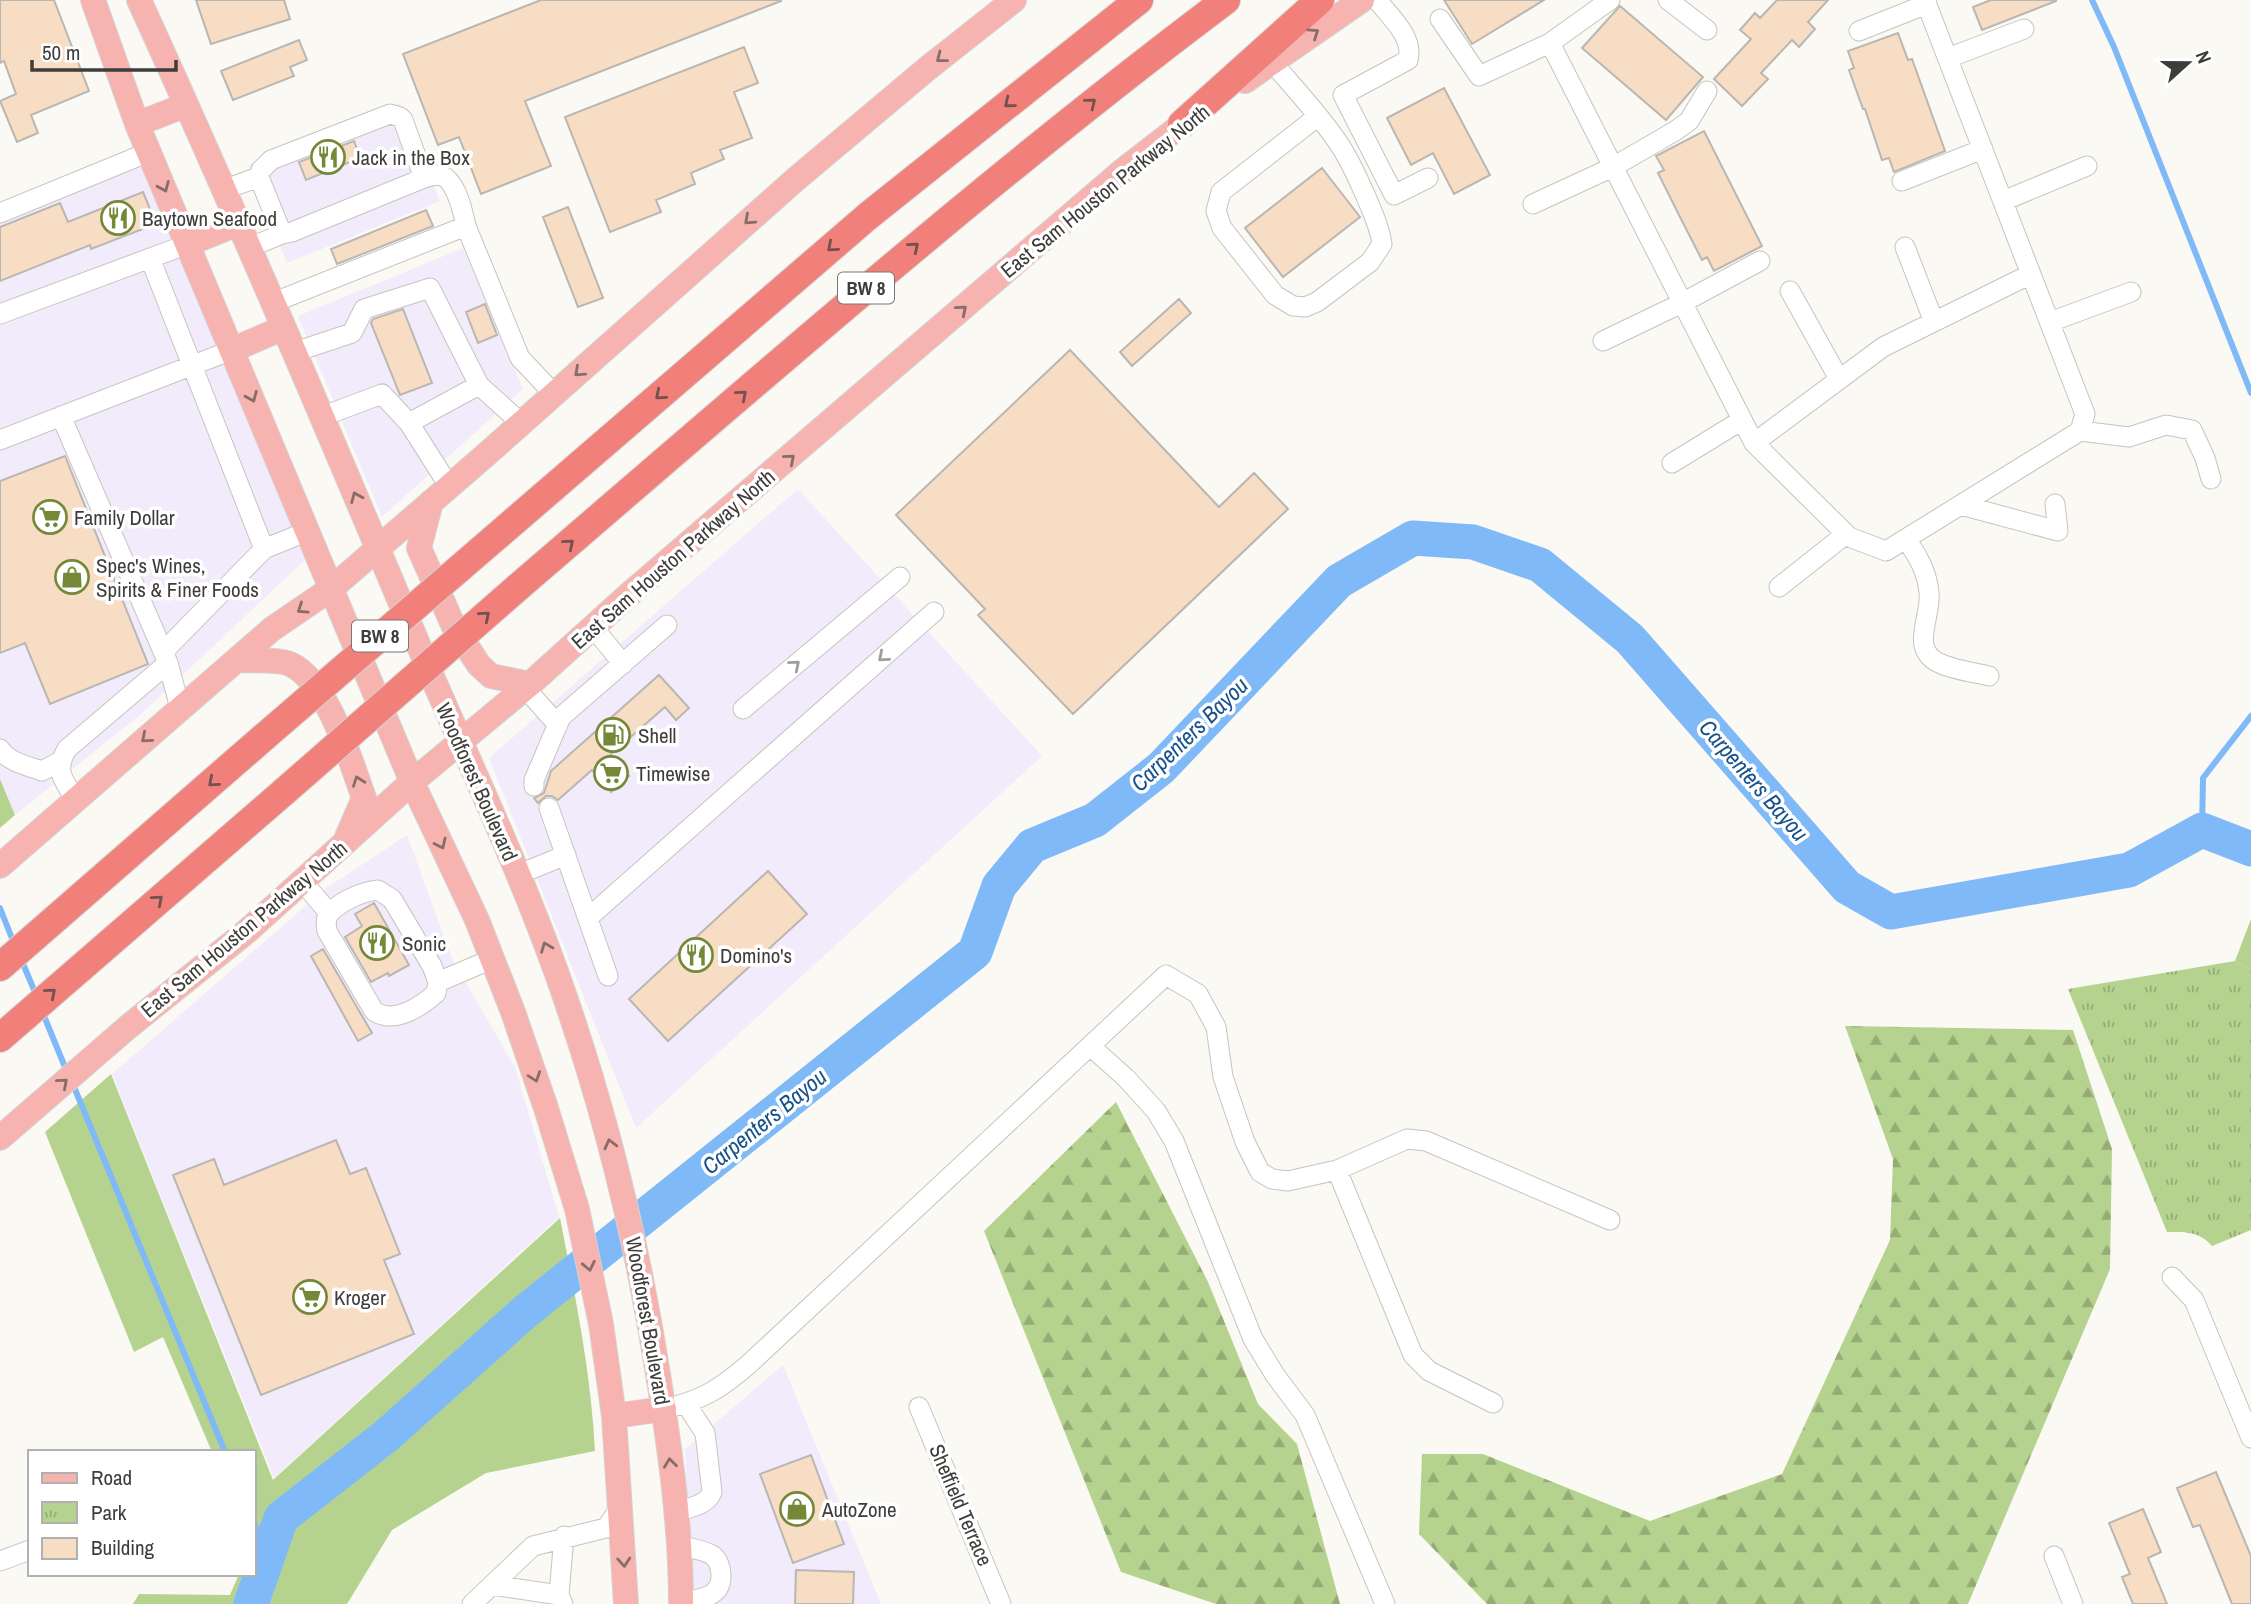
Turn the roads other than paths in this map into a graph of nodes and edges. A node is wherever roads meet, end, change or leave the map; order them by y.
1 (93, 0) edge
2 (139, 0) edge
3 (1014, 0) edge
4 (1139, 0) edge
5 (1226, 0) edge
6 (1320, 0) edge
7 (1363, 0) edge
8 (1377, 0) edge
9 (1610, 0) edge
10 (1668, 0) edge
11 (1926, 2) edge
12 (1440, 19) dead end
13 (2024, 29) dead end
14 (1707, 30) dead end
15 (1859, 31) dead end
16 (1550, 43) junction
17 (1948, 58) junction
18 (1272, 62) junction
19 (1707, 91) dead end
20 (186, 105) junction
21 (1317, 117) junction
22 (137, 124) junction
23 (1182, 124) junction
24 (1983, 149) junction
25 (149, 152) junction
26 (2087, 166) dead end
27 (1612, 167) junction
28 (259, 177) junction
29 (424, 177) junction
30 (1428, 178) dead end
31 (1902, 181) dead end
32 (223, 190) junction
33 (2003, 201) junction
34 (1533, 204) dead end
35 (0, 213) edge
36 (237, 223) junction
37 (466, 226) junction
38 (282, 234) junction
39 (188, 244) junction
40 (1905, 247) dead end
41 (248, 248) junction
42 (150, 258) junction
43 (1760, 261) dead end
44 (2031, 274) junction
45 (1790, 291) dead end
46 (2131, 292) dead end
47 (272, 303) junction
48 (1682, 303) junction
49 (0, 314) edge
50 (1934, 322) junction
51 (2050, 322) junction
52 (283, 328) junction
53 (1603, 341) dead end
54 (232, 350) junction
55 (295, 352) junction
56 (191, 366) junction
57 (1839, 379) junction
58 (479, 385) junction
59 (554, 394) junction
60 (61, 416) junction
61 (321, 417) junction
62 (1742, 420) junction
63 (409, 423) junction
64 (521, 423) junction
65 (2080, 431) junction
66 (0, 440) edge
67 (1754, 443) junction
68 (1672, 463) dead end
69 (2211, 479) dead end
70 (440, 494) junction
71 (2055, 504) dead end
72 (1961, 505) junction
73 (308, 531) junction
74 (1846, 534) junction
75 (1906, 539) junction
76 (377, 548) junction
77 (264, 549) junction
78 (900, 577) dead end
79 (1779, 587) dead end
80 (332, 588) junction
81 (934, 612) dead end
82 (667, 625) dead end
83 (593, 627) junction
84 (165, 658) junction
85 (237, 660) junction
86 (622, 664) junction
87 (1989, 677) dead end
88 (528, 686) junction
89 (180, 708) junction
90 (743, 709) dead end
91 (558, 725) junction
92 (459, 742) junction
93 (0, 749) edge
94 (59, 762) junction
95 (412, 782) junction
96 (534, 786) dead end
97 (75, 799) junction
98 (549, 808) dead end
99 (344, 845) junction
100 (566, 855) junction
101 (3, 864) edge
102 (517, 875) junction
103 (302, 881) junction
104 (329, 914) junction
105 (588, 918) junction
106 (492, 959) junction
107 (0, 967) edge
108 (608, 976) dead end
109 (438, 982) junction
110 (0, 1038) edge
111 (1090, 1046) junction
112 (0, 1138) edge
113 (1337, 1170) junction
114 (1610, 1220) dead end
115 (2172, 1277) dead end
116 (1493, 1404) dead end
117 (675, 1407) junction
118 (919, 1407) dead end
119 (614, 1416) junction
120 (2251, 1438) edge
121 (620, 1508) junction
122 (676, 1512) junction
123 (564, 1536) junction
124 (681, 1546) junction
125 (28, 1551) edge
126 (2053, 1556) dead end
127 (0, 1561) edge
128 (493, 1585) junction
129 (561, 1600) edge
130 (681, 1603) edge
131 (472, 1604) edge
132 (626, 1604) edge
133 (1001, 1604) edge
134 (1385, 1604) edge
135 (2073, 1604) edge

1 - 22 main road
2 - 20 main road, Woodforest Boulevard
3 -> 59 main road
4 -> 107 highway, BW 8, bridge
110 -> 5 highway, BW 8, bridge
6 - 23 highway
18 -> 7 main road, East Sam Houston Parkway North
8 - 30 street
9 - 16 street
10 - 14 street
11 - 15 street
11 - 17 street
12 - 16 street
13 - 17 street
16 - 27 street
17 - 24 street
18 - 21 street
18 - 23 main road, East Sam Houston Parkway North
19 - 27 street
20 - 22 main road
20 - 32 main road, Woodforest Boulevard
21 - 21 street
22 - 25 main road
83 -> 23 main road, East Sam Houston Parkway North
24 - 31 street
24 - 33 street
25 - 35 street
25 -> 39 main road
26 - 33 street
27 - 34 street
27 - 48 street
28 - 29 street
28 - 32 street
28 - 38 street
29 - 37 street
29 - 38 street
32 - 36 main road, Woodforest Boulevard
33 - 44 street
36 - 39 main road
36 - 41 main road, Woodforest Boulevard
37 - 47 street
37 - 59 street
38 - 41 street
39 - 42 street
39 - 54 main road
40 - 50 street
41 - 47 main road, Woodforest Boulevard
42 - 49 street
42 - 56 street
43 - 48 street
44 - 50 street
44 - 51 street
45 - 57 street
46 - 51 street
47 - 52 main road, Woodforest Boulevard
48 - 53 street
48 - 62 street
50 - 57 street
51 - 65 street
52 - 54 main road
52 - 55 main road, Woodforest Boulevard
54 - 56 street
54 -> 73 main road
55 - 58 street
55 - 61 main road, Woodforest Boulevard
56 - 60 street
56 - 77 street
57 - 67 street
58 - 63 street
58 - 64 street
59 - 64 main road
60 - 66 street
60 - 84 street
61 - 63 street
76 -> 61 main road, Woodforest Boulevard
62 - 67 street
62 - 68 street
63 - 70 street
64 - 70 main road
65 - 69 street
65 - 72 street
67 - 74 street
70 - 76 main road
70 - 88 main road
71 - 72 street
72 - 75 street
73 - 77 street
73 - 80 main road
74 - 75 street
74 - 79 street
75 - 87 street
76 - 80 main road
76 - 92 main road, Woodforest Boulevard
77 - 84 street
90 -> 78 street
80 -> 85 main road
80 - 95 main road
81 -> 105 street
82 - 86 street
83 - 86 street
83 - 88 main road, East Sam Houston Parkway North
84 - 89 street
84 - 94 street
85 - 89 main road
99 -> 85 main road
86 - 91 street
88 - 91 street
88 - 92 main road, East Sam Houston Parkway North
89 -> 97 main road
91 - 96 street
92 - 95 main road, East Sam Houston Parkway North
92 - 102 main road, Woodforest Boulevard
93 - 94 street
94 - 97 street
95 - 99 main road, East Sam Houston Parkway North
95 -> 106 main road
97 - 101 main road
98 - 100 street
99 - 103 main road, East Sam Houston Parkway North
100 - 102 street
100 - 105 street
117 -> 102 main road, Woodforest Boulevard
103 - 104 street
112 -> 103 main road, East Sam Houston Parkway North
104 - 109 street
104 - 109 street
105 - 108 street
106 - 109 street
106 -> 119 main road
111 - 113 street
111 - 117 street
111 - 134 street
113 - 114 street
113 - 116 street
115 - 120 street
117 - 119 main road
122 -> 117 main road, Woodforest Boulevard
117 - 122 street
118 - 133 street, Sheffield Terrace
119 - 121 main road
121 - 123 street
121 -> 132 main road
122 - 124 main road, Woodforest Boulevard
123 - 128 street
123 - 129 street
124 - 130 main road, Woodforest Boulevard
124 - 130 street
125 - 127 street
126 - 135 street
128 - 129 street
128 - 131 street

